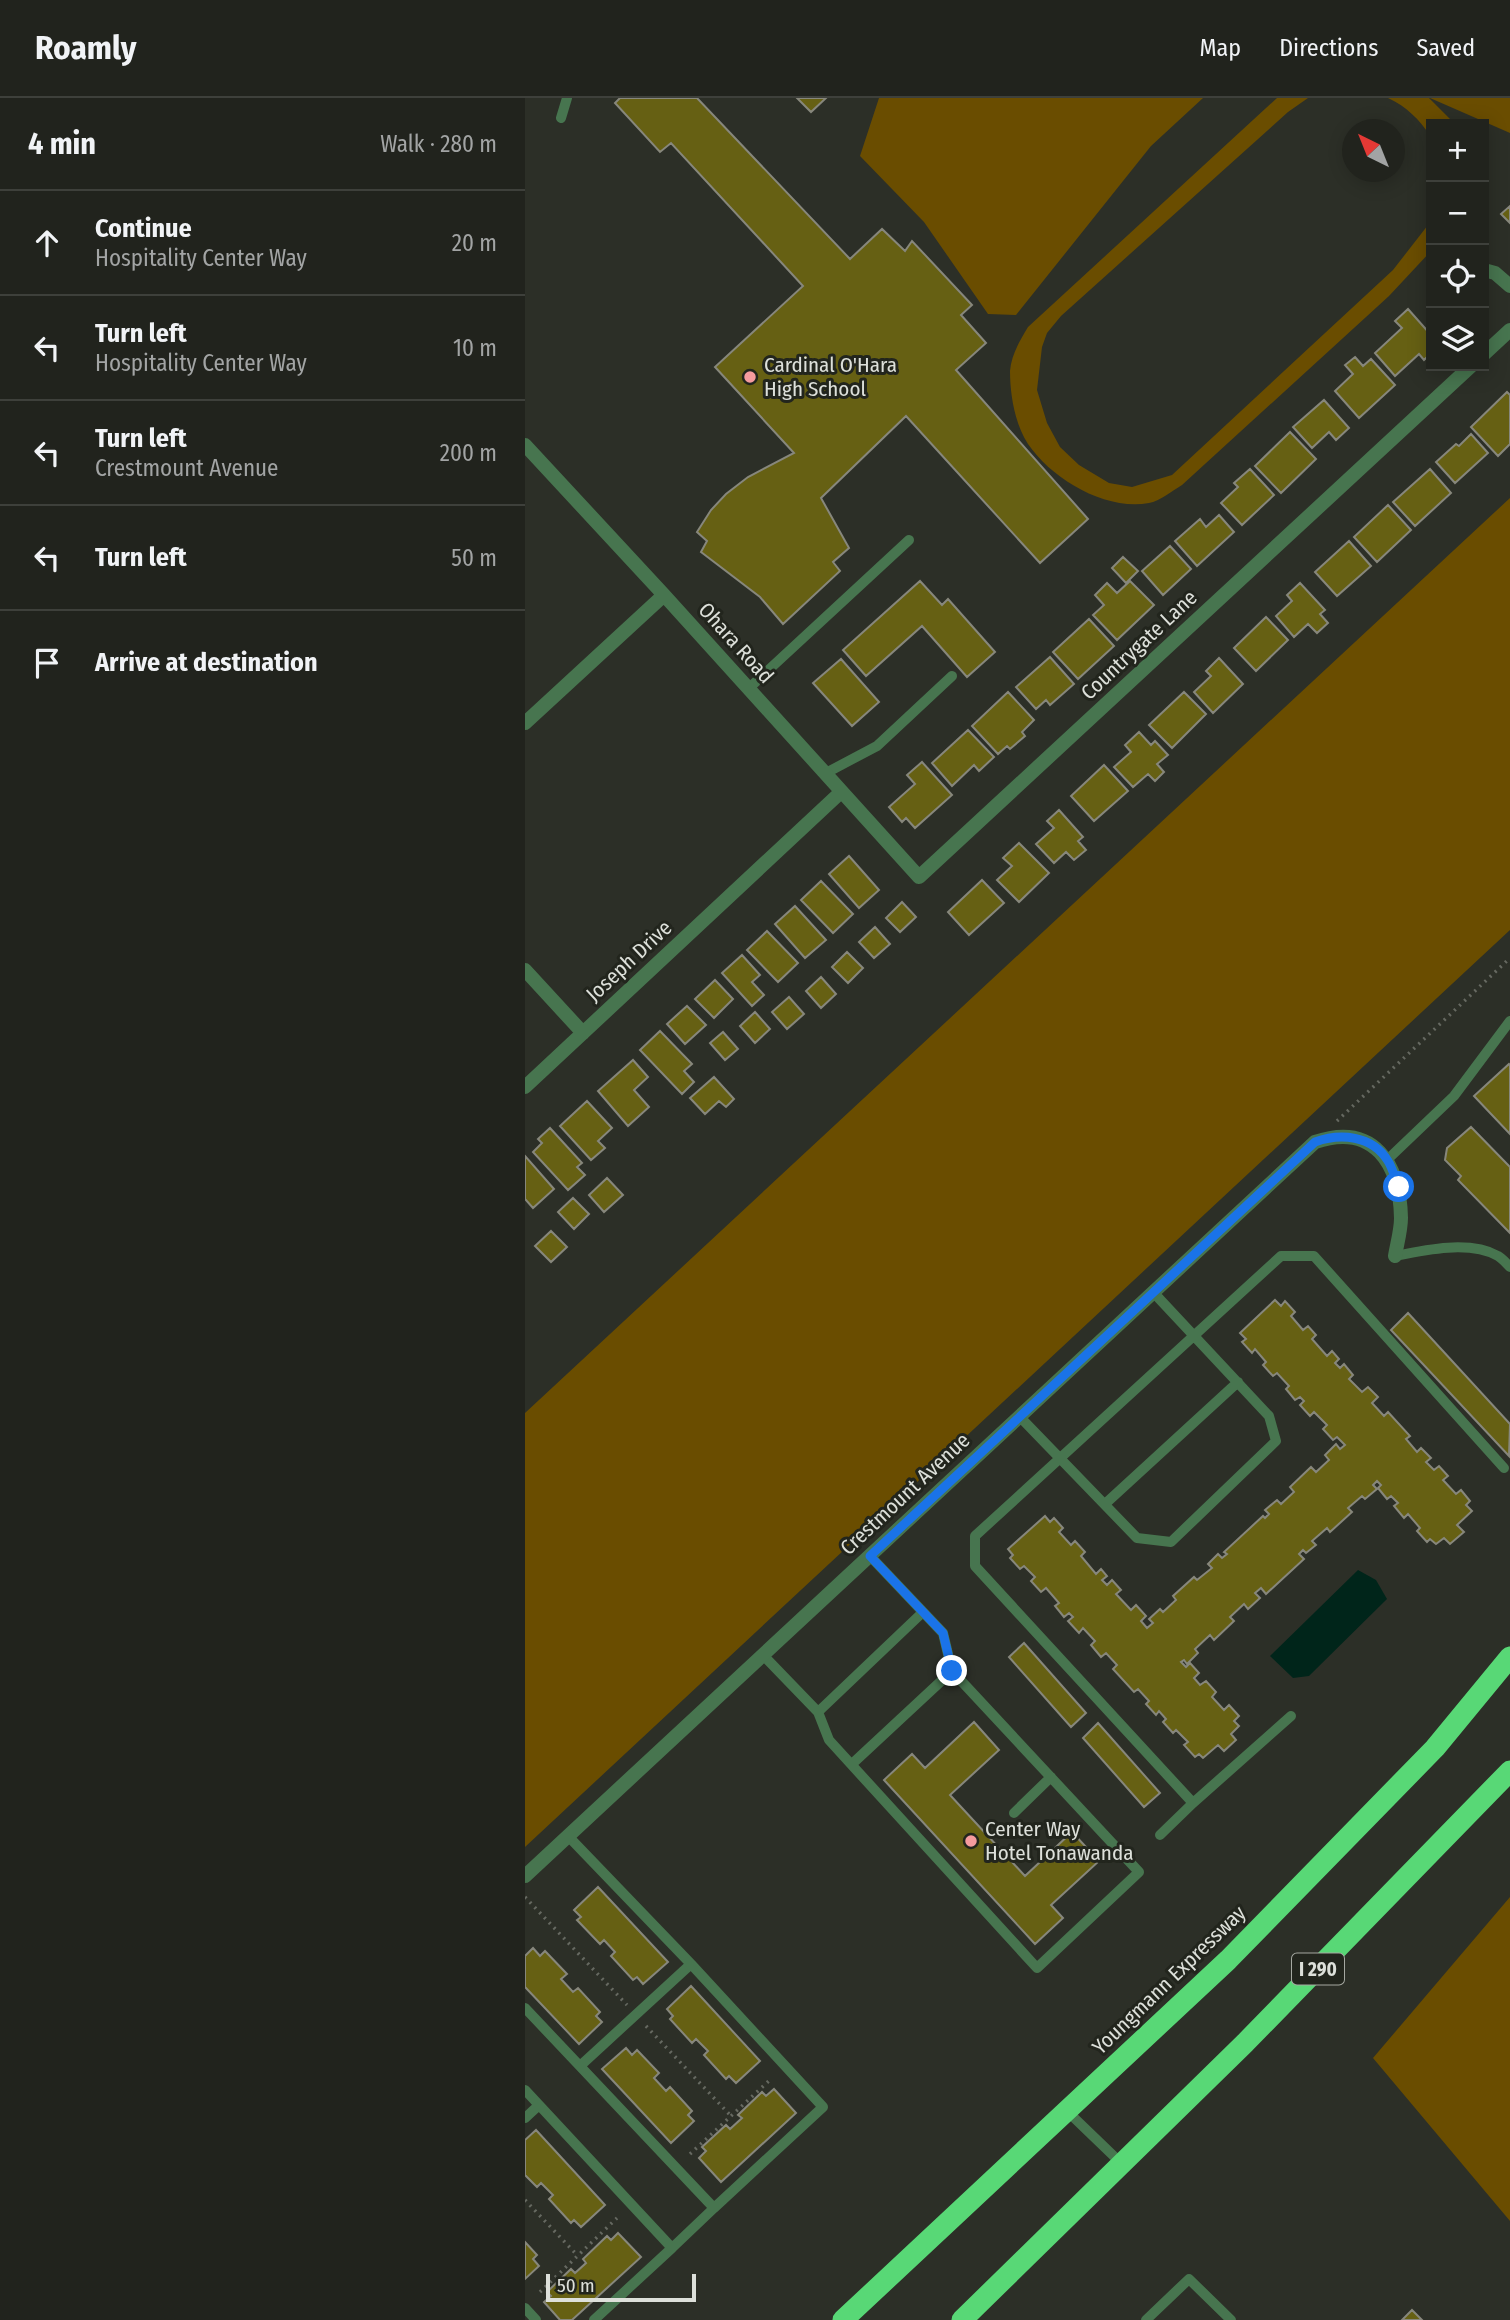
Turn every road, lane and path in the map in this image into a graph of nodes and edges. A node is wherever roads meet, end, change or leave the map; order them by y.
1 (567, 98) edge
2 (561, 118) dead end
3 (1489, 271) edge
4 (1510, 286) edge
5 (1510, 330) edge
6 (1489, 349) edge
7 (1466, 371) edge
8 (525, 445) edge
9 (909, 540) dead end
10 (664, 595) junction
11 (952, 677) dead end
12 (748, 689) junction
13 (525, 723) edge
14 (824, 774) junction
15 (841, 792) junction
16 (1510, 958) edge
17 (525, 970) edge
18 (1510, 1021) edge
19 (583, 1033) junction
20 (525, 1087) edge
21 (1315, 1142) junction
22 (1387, 1160) junction
23 (1395, 1256) joint
24 (1510, 1267) edge
25 (1153, 1292) junction
26 (1194, 1335) junction
27 (1238, 1382) junction
28 (1019, 1416) junction
29 (1060, 1458) junction
30 (1504, 1468) dead end
31 (1105, 1504) junction
32 (870, 1556) junction
33 (923, 1612) junction
34 (763, 1655) junction
35 (1510, 1657) edge
36 (952, 1671) junction
37 (818, 1712) junction
38 (1291, 1716) dead end
39 (852, 1764) junction
40 (1510, 1771) edge
41 (1051, 1777) junction
42 (1193, 1803) junction
43 (1014, 1813) dead end
44 (1160, 1835) dead end
45 (568, 1836) junction
46 (525, 1876) edge
47 (691, 1964) junction
48 (525, 2008) edge
49 (580, 2066) junction
50 (772, 2078) dead end
51 (525, 2090) edge
52 (539, 2105) junction
53 (1067, 2111) junction
54 (525, 2118) edge
55 (690, 2154) dead end
56 (1122, 2164) junction
57 (525, 2200) edge
58 (714, 2208) junction
59 (617, 2218) dead end
60 (672, 2248) junction
61 (578, 2256) junction
62 (540, 2292) dead end
63 (525, 2308) edge
64 (536, 2320) edge
65 (594, 2320) edge
66 (843, 2320) edge
67 (962, 2320) edge
68 (1146, 2320) edge
69 (1231, 2320) edge

1 - 2 lane
3 - 4 street
5 - 6 street
7 - 15 street, Countrygate Lane
8 - 10 street, Ohara Road
9 - 12 lane
10 - 12 street, Ohara Road
10 - 13 street
11 - 14 lane
12 - 14 street, Ohara Road
14 - 15 street, Ohara Road
15 - 19 street, Joseph Drive
16 - 21 path
17 - 19 street
18 - 22 lane
19 - 20 street, Joseph Drive
21 - 22 street
21 - 25 street, Crestmount Avenue
22 - 23 street
23 - 24 lane
25 - 26 lane
25 - 28 street, Crestmount Avenue
26 - 27 lane
26 - 29 lane
26 - 30 lane
27 - 31 lane
27 - 31 lane
28 - 29 lane
28 - 32 street, Crestmount Avenue
29 - 31 lane
29 - 42 lane
32 - 33 lane
32 - 34 street, Crestmount Avenue
33 - 36 lane
33 - 37 lane
34 - 37 lane
34 - 45 street, Crestmount Avenue
35 - 53 highway, Youngmann Expressway
36 - 39 lane
36 - 41 lane
37 - 39 lane
38 - 42 lane
39 - 41 lane
40 - 56 highway, I 290
41 - 43 lane
42 - 44 lane
45 - 46 street, Crestmount Avenue
45 - 47 lane
47 - 49 lane
47 - 58 lane
48 - 49 lane
49 - 58 lane
50 - 55 path
51 - 52 lane
52 - 54 lane
52 - 60 lane
53 - 56 lane
53 - 66 highway, Youngmann Expressway
56 - 67 highway, I 290
57 - 61 path
58 - 60 lane
59 - 61 path
60 - 65 lane
61 - 62 path
63 - 64 lane
68 - 69 lane

